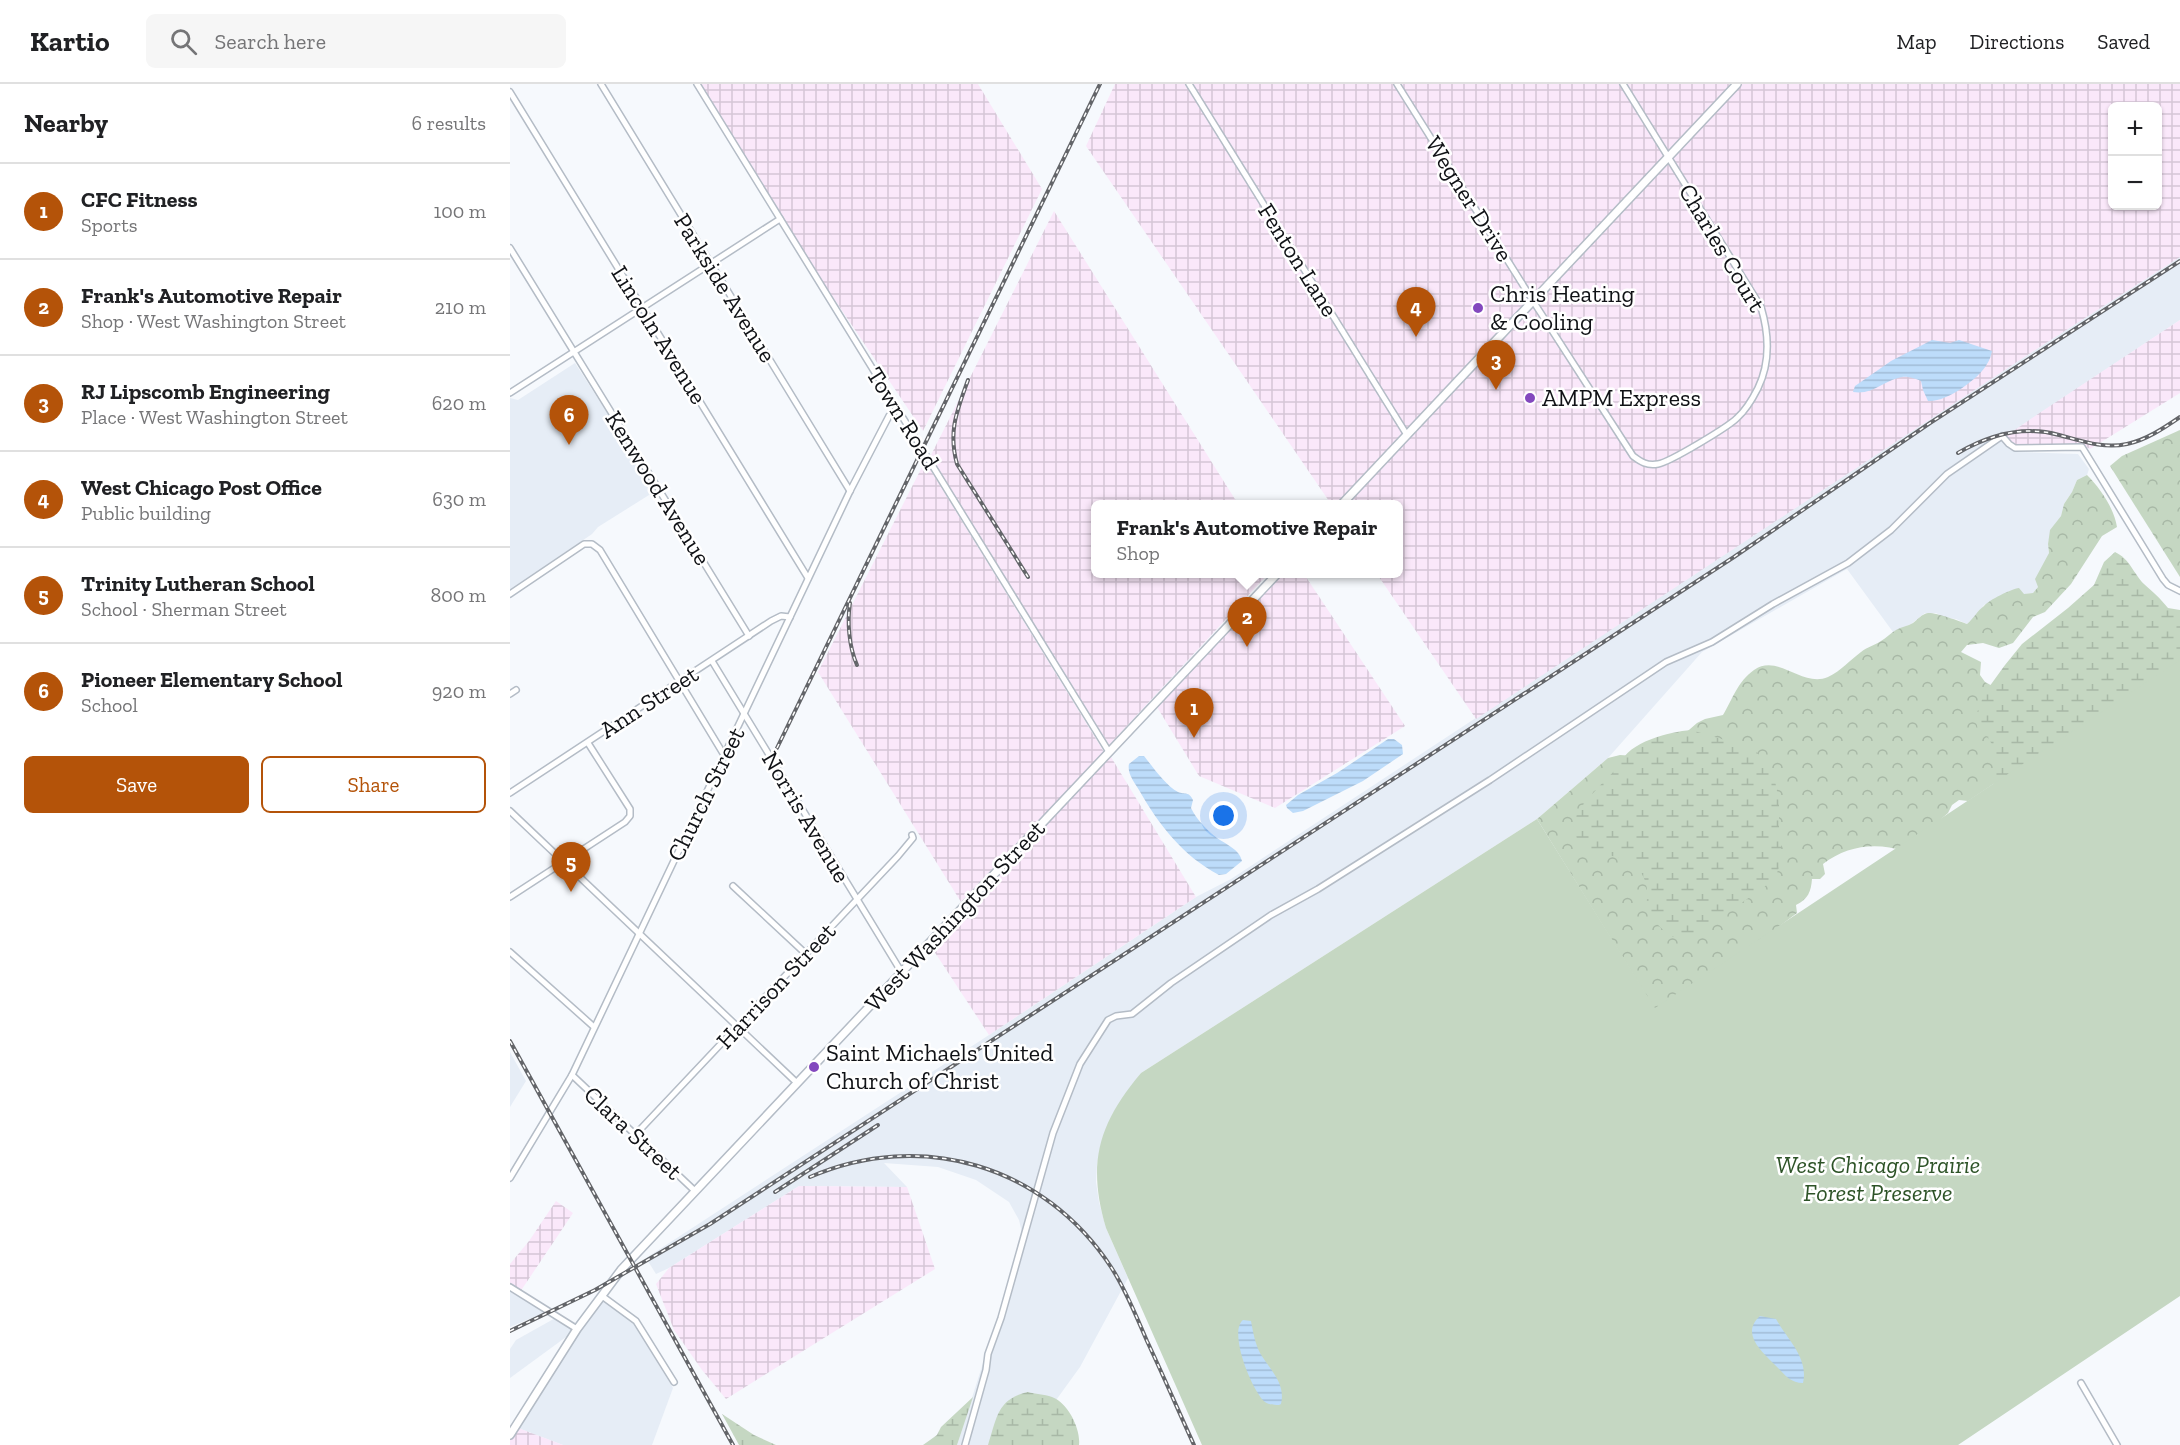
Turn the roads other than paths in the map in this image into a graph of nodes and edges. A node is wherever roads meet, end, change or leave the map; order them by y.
1 (601, 84) edge
2 (697, 84) edge
3 (1189, 84) edge
4 (1397, 84) edge
5 (1623, 84) edge
6 (1737, 84) edge
7 (510, 92) edge
8 (1668, 158) junction
9 (780, 219) junction
10 (510, 248) edge
11 (711, 264) junction
12 (1533, 301) junction
13 (643, 308) junction
14 (574, 353) junction
15 (510, 393) edge
16 (897, 409) junction
17 (1736, 418) joint
18 (1407, 435) junction
19 (850, 491) junction
20 (1346, 500) edge
21 (808, 578) junction
22 (1272, 578) edge
23 (2180, 591) edge
24 (510, 594) edge
25 (789, 617) junction
26 (749, 636) junction
27 (712, 660) junction
28 (679, 682) junction
29 (516, 690) dead end
30 (510, 694) edge
31 (744, 715) junction
32 (588, 743) junction
33 (1109, 752) junction
34 (724, 755) junction
35 (510, 794) edge
36 (510, 811) edge
37 (912, 835) dead end
38 (563, 862) junction
39 (733, 886) dead end
40 (510, 897) edge
41 (857, 900) junction
42 (639, 933) junction
43 (510, 952) edge
44 (806, 954) junction
45 (902, 973) junction
46 (738, 1026) junction
47 (594, 1027) junction
48 (572, 1075) junction
49 (797, 1083) junction
50 (635, 1135) junction
51 (510, 1178) edge
52 (695, 1191) junction
53 (510, 1287) edge
54 (602, 1296) junction
55 (577, 1329) junction
56 (674, 1382) dead end
57 (2081, 1383) dead end
58 (510, 1435) edge
59 (964, 1445) edge
60 (2117, 1445) edge

1 - 11 street, Parkside Avenue
2 - 9 street, Town Road
3 - 18 street, Fenton Lane
4 - 12 street, Wegner Drive
5 - 8 street, Charles Court
6 - 8 main road
7 - 13 street, Lincoln Avenue
8 - 12 main road
8 - 17 street, Charles Court
9 - 11 street
9 - 16 street, Town Road
10 - 14 street, Kenwood Avenue
11 - 13 street
11 - 19 street, Parkside Avenue
12 - 17 street, Wegner Drive
12 - 18 main road
13 - 14 street
13 - 21 street, Lincoln Avenue
14 - 15 street
14 - 26 street, Kenwood Avenue
16 - 19 street, Church Street
16 - 33 street, Town Road
18 - 20 main road
19 - 21 street, Church Street
21 - 25 street, Church Street
22 - 33 main road, West Washington Street
23 - 59 street
24 - 28 street
25 - 26 street, Ann Street
25 - 31 street, Church Street
26 - 27 street, Ann Street
27 - 28 street, Ann Street
27 - 31 street, Norris Avenue
28 - 32 street, Ann Street
28 - 34 street
29 - 30 street
31 - 34 street, Church Street
31 - 41 street, Norris Avenue
32 - 35 street, Ann Street
32 - 38 street
33 - 45 main road, West Washington Street
34 - 42 street, Church Street
36 - 38 street
37 - 41 street, Harrison Street
38 - 40 street
38 - 42 street
39 - 44 street
41 - 44 street, Harrison Street
41 - 45 street, Norris Avenue
42 - 46 street
42 - 47 street, Church Street
43 - 47 street
44 - 46 street, Harrison Street
45 - 49 main road, West Washington Street
46 - 49 street
46 - 50 street, Harrison Street
47 - 48 street, Church Street
48 - 50 street, Clara Street
48 - 51 street, Church Street
49 - 52 main road, West Washington Street
50 - 52 street, Clara Street
52 - 54 main road, West Washington Street
53 - 55 street
54 - 55 main road, West Washington Street
54 - 56 street
55 - 58 main road, West Washington Street
57 - 60 street

